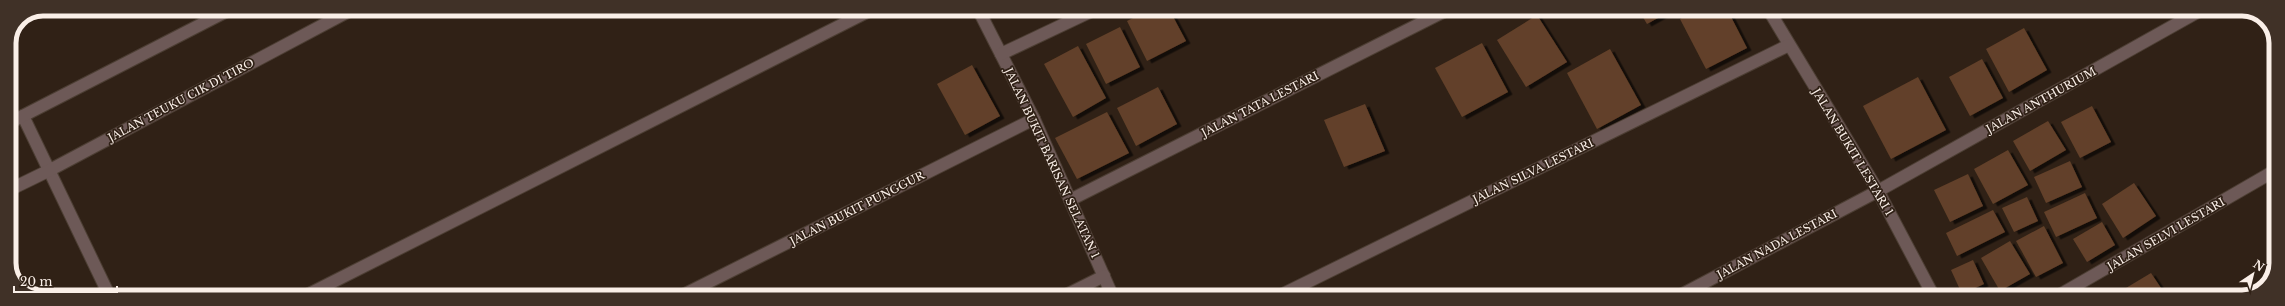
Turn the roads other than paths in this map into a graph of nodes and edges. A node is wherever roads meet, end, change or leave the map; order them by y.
1 (217, 16) edge
2 (340, 16) edge
3 (859, 16) edge
4 (982, 16) edge
5 (1081, 16) edge
6 (1435, 16) edge
7 (1772, 16) edge
8 (2190, 16) edge
9 (1789, 44) junction
10 (1001, 54) junction
11 (23, 116) junction
12 (1034, 119) junction
13 (16, 120) edge
14 (50, 170) junction
15 (2269, 174) edge
16 (16, 187) edge
17 (1878, 191) junction
18 (1070, 200) junction
19 (1104, 276) junction
20 (107, 290) edge
21 (317, 290) edge
22 (693, 290) edge
23 (1076, 290) edge
24 (1110, 290) edge
25 (1291, 290) edge
26 (1690, 290) edge
27 (1930, 290) edge
28 (2068, 290) edge

1 - 11 street
2 - 14 street, JALAN TEUKU CIK DI TIRO
3 - 21 street
4 - 10 street, JALAN BUKIT BARISAN SELATAN 1
5 - 10 street
6 - 18 street, JALAN TATA LESTARI
7 - 9 street, JALAN BUKIT LESTARI 1
8 - 17 street, JALAN ANTHURIUM
9 - 17 street, JALAN BUKIT LESTARI 1
9 - 25 street, JALAN SILVA LESTARI
10 - 12 street, JALAN BUKIT BARISAN SELATAN 1
11 - 13 street
11 - 14 street
12 - 18 street, JALAN BUKIT BARISAN SELATAN 1
12 - 22 street, JALAN BUKIT PUNGGUR
14 - 16 street, JALAN TEUKU CIK DI TIRO
14 - 20 street
15 - 28 street, JALAN SELVI LESTARI
17 - 26 street, JALAN NADA LESTARI
17 - 27 street, JALAN BUKIT LESTARI 1
18 - 19 street, JALAN BUKIT BARISAN SELATAN 1
19 - 23 street
19 - 24 street, JALAN BUKIT BARISAN SELATAN 1

